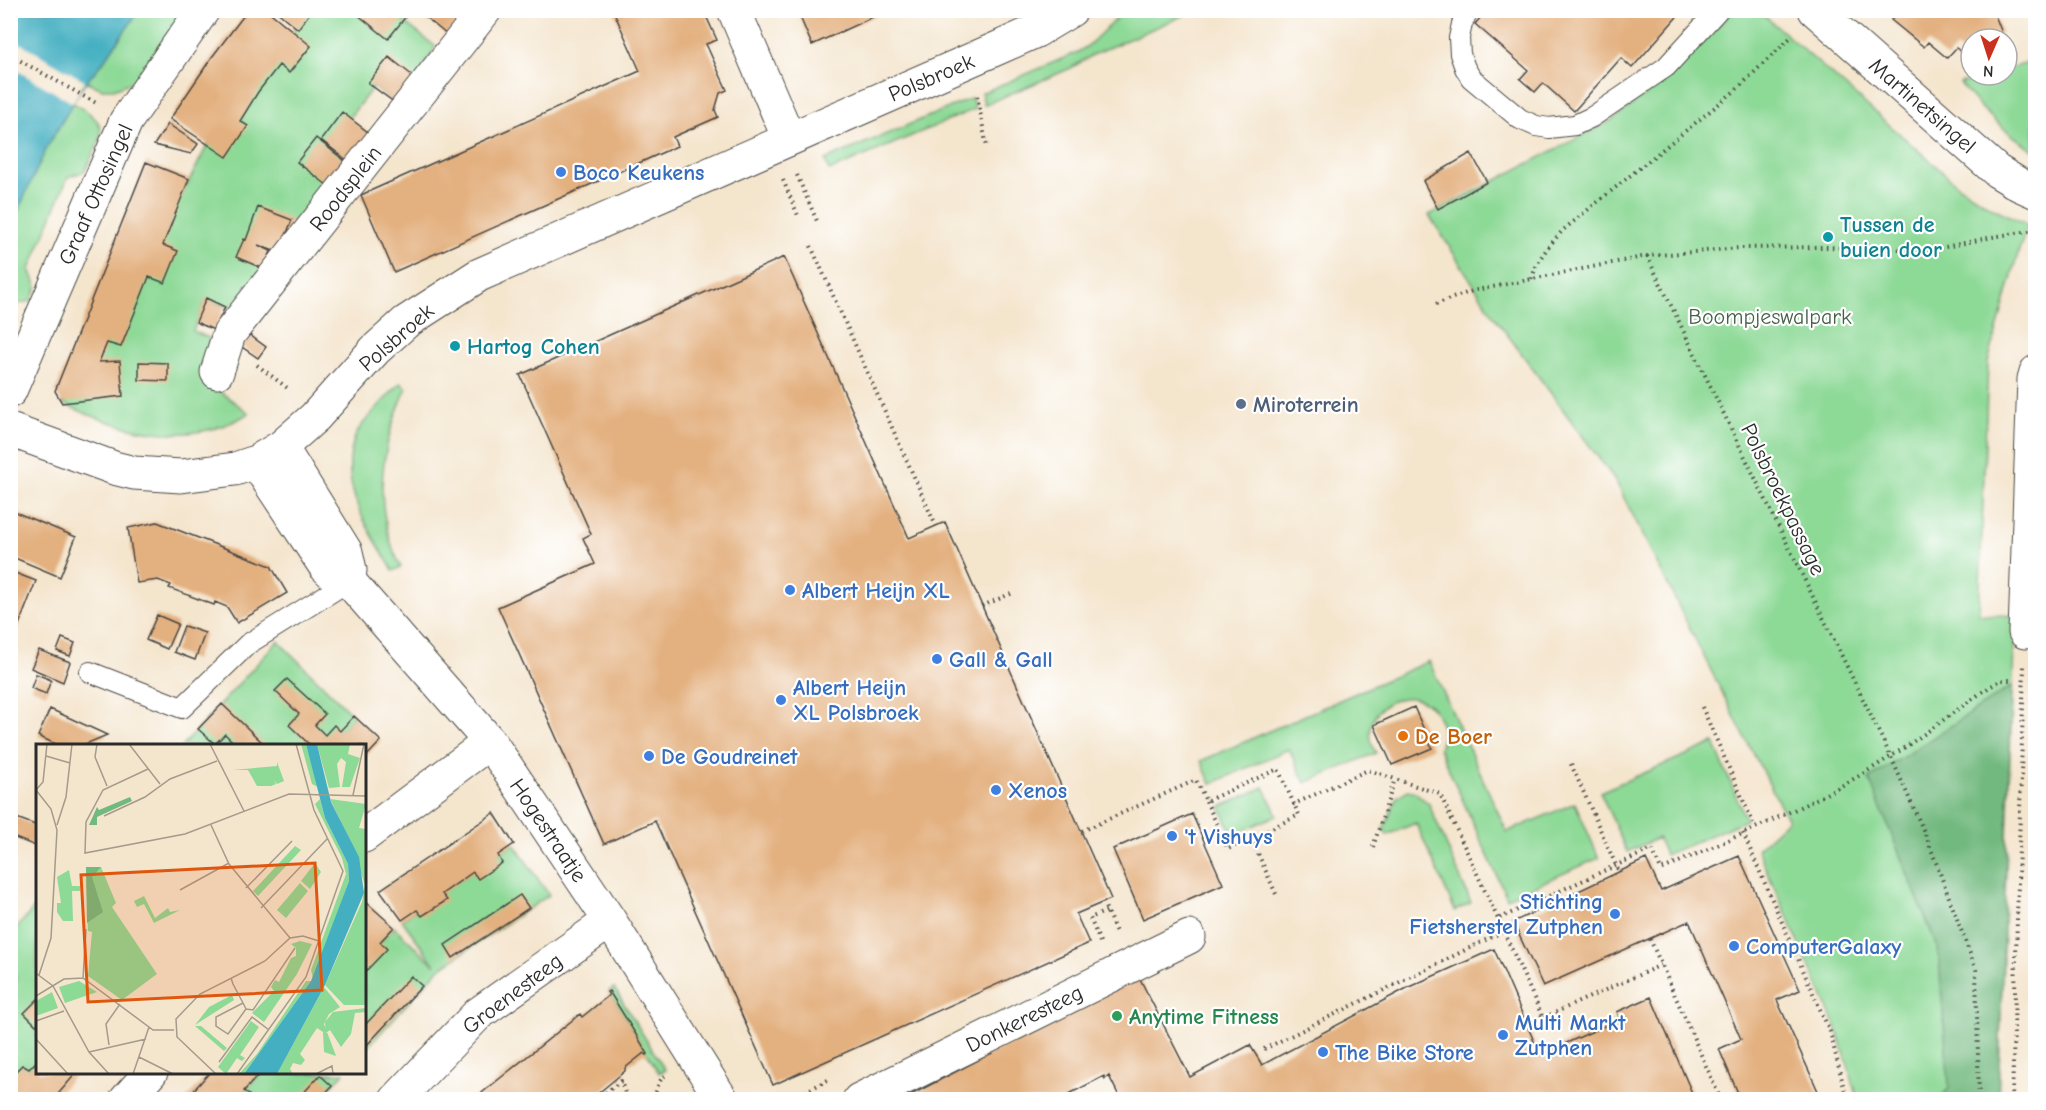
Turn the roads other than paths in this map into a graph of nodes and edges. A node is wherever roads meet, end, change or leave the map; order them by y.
1 (203, 10) edge
2 (485, 10) edge
3 (734, 10) edge
4 (1071, 10) edge
5 (1468, 10) edge
6 (1718, 10) edge
7 (1806, 20) edge
8 (789, 139) junction
9 (2036, 192) edge
10 (217, 372) dead end
11 (2036, 372) edge
12 (10, 391) edge
13 (10, 430) edge
14 (269, 454) junction
15 (349, 581) junction
16 (2025, 632) road end
17 (90, 672) dead end
18 (490, 742) junction
19 (366, 835) edge
20 (610, 921) junction
21 (1189, 937) dead end
22 (148, 1074) edge
23 (126, 1100) edge
24 (396, 1100) edge
25 (722, 1100) edge
26 (859, 1100) edge

1 - 12 street, Graaf Ottosingel
2 - 10 street, Roodsplein
3 - 8 street
4 - 8 street, Polsbroek
5 - 6 lane
7 - 9 street, Martinetsingel
8 - 14 street, Polsbroek
11 - 16 street
13 - 14 street, Polsbroek
14 - 15 street
15 - 17 lane
15 - 18 street, Hogestraatje
18 - 19 street
18 - 20 street, Hogestraatje
20 - 24 street, Groenesteeg
20 - 25 street, Hogestraatje
21 - 26 street, Donkeresteeg
22 - 23 street

